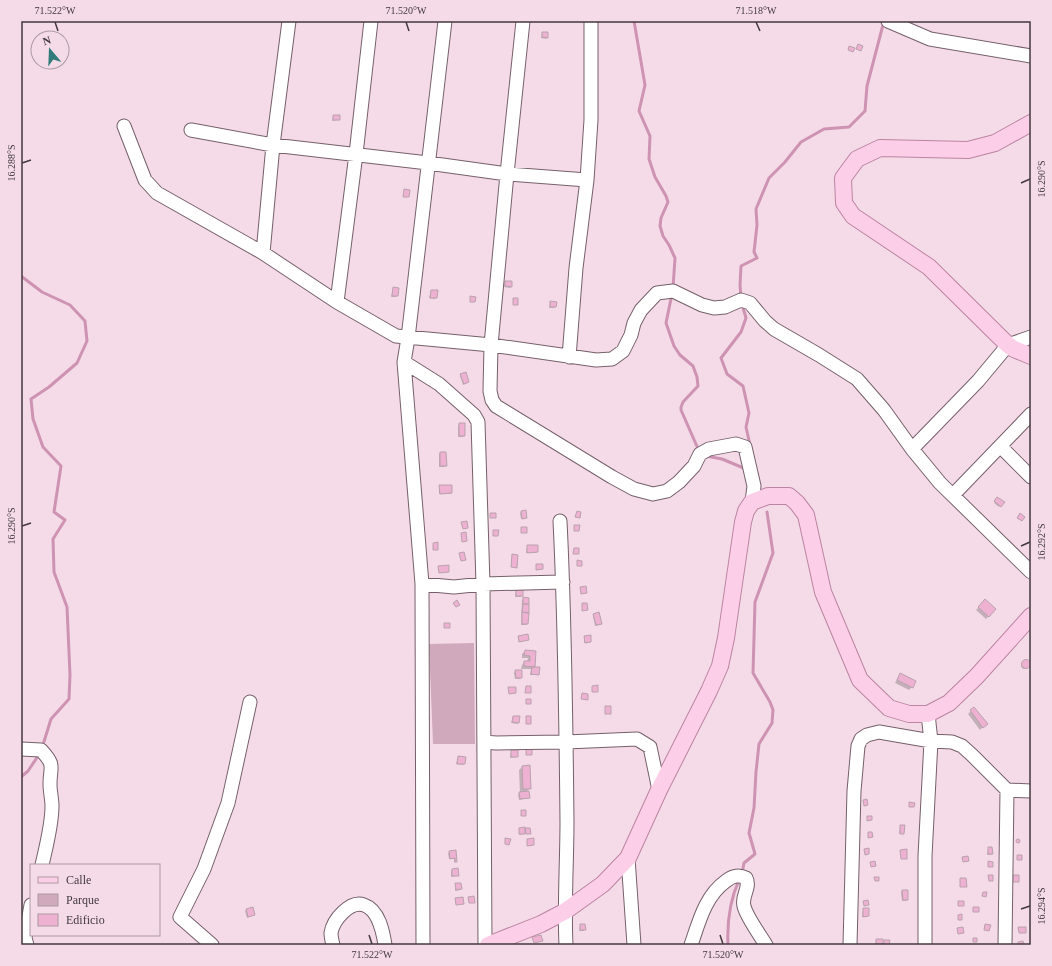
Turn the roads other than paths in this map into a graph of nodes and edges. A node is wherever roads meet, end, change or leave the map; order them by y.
1 (289, 21) edge
2 (371, 21) edge
3 (445, 21) edge
4 (523, 21) edge
5 (591, 21) edge
6 (888, 21) edge
7 (1031, 56) edge
8 (1031, 123) edge
9 (124, 126) dead end
10 (191, 130) dead end
11 (273, 145) junction
12 (356, 154) junction
13 (428, 162) junction
14 (507, 174) junction
15 (587, 180) junction
16 (263, 253) junction
17 (337, 302) junction
18 (1031, 337) edge
19 (408, 338) junction
20 (491, 345) junction
21 (1008, 345) junction
22 (1031, 356) edge
23 (569, 357) junction
24 (404, 362) junction
25 (1031, 414) edge
26 (1000, 446) junction
27 (912, 449) junction
28 (1031, 477) edge
29 (953, 495) junction
30 (758, 499) junction
31 (560, 521) dead end
32 (1031, 572) edge
33 (563, 582) junction
34 (422, 584) junction
35 (483, 584) junction
36 (1031, 616) edge
37 (250, 702) dead end
38 (928, 714) junction
39 (931, 741) junction
40 (484, 742) junction
41 (566, 742) junction
42 (21, 749) edge
43 (660, 790) junction
44 (1007, 790) junction
45 (1031, 791) edge
46 (628, 858) junction
47 (42, 864) edge
48 (30, 910) edge
49 (564, 912) junction
50 (28, 945) edge
51 (212, 945) edge
52 (333, 945) edge
53 (386, 945) edge
54 (423, 945) edge
55 (485, 945) edge
56 (488, 945) edge
57 (566, 945) edge
58 (634, 945) edge
59 (691, 945) edge
60 (766, 945) edge
61 (850, 945) edge
62 (925, 945) edge
63 (1005, 945) edge

1 - 11 street
2 - 12 street
3 - 13 street
4 - 14 street
5 - 15 street
6 - 7 street
8 - 21 main road
9 - 16 street
10 - 11 street
11 - 12 street
11 - 16 street
12 - 13 street
12 - 17 street
13 - 14 street
13 - 19 street
14 - 15 street
14 - 20 street
15 - 23 street
16 - 17 street
17 - 19 street
18 - 21 street
19 - 20 street
19 - 24 street
20 - 23 street
20 - 30 street
21 - 22 main road
21 - 27 street
23 - 27 street
24 - 34 street
24 - 35 street
25 - 26 street
26 - 28 street
26 - 29 street
27 - 29 street
29 - 32 street
30 - 38 main road
30 - 43 main road
31 - 33 street
33 - 35 street
33 - 41 street
34 - 35 street
34 - 54 street
35 - 40 street
36 - 38 main road
37 - 51 street
38 - 39 street
39 - 44 street
39 - 61 street
39 - 62 street
40 - 41 street
40 - 55 street
41 - 43 street
41 - 49 street
42 - 47 street
43 - 46 main road
44 - 45 street
44 - 63 street
46 - 49 main road
46 - 58 street
48 - 50 street
49 - 56 main road
49 - 57 street
52 - 53 street
59 - 60 street

